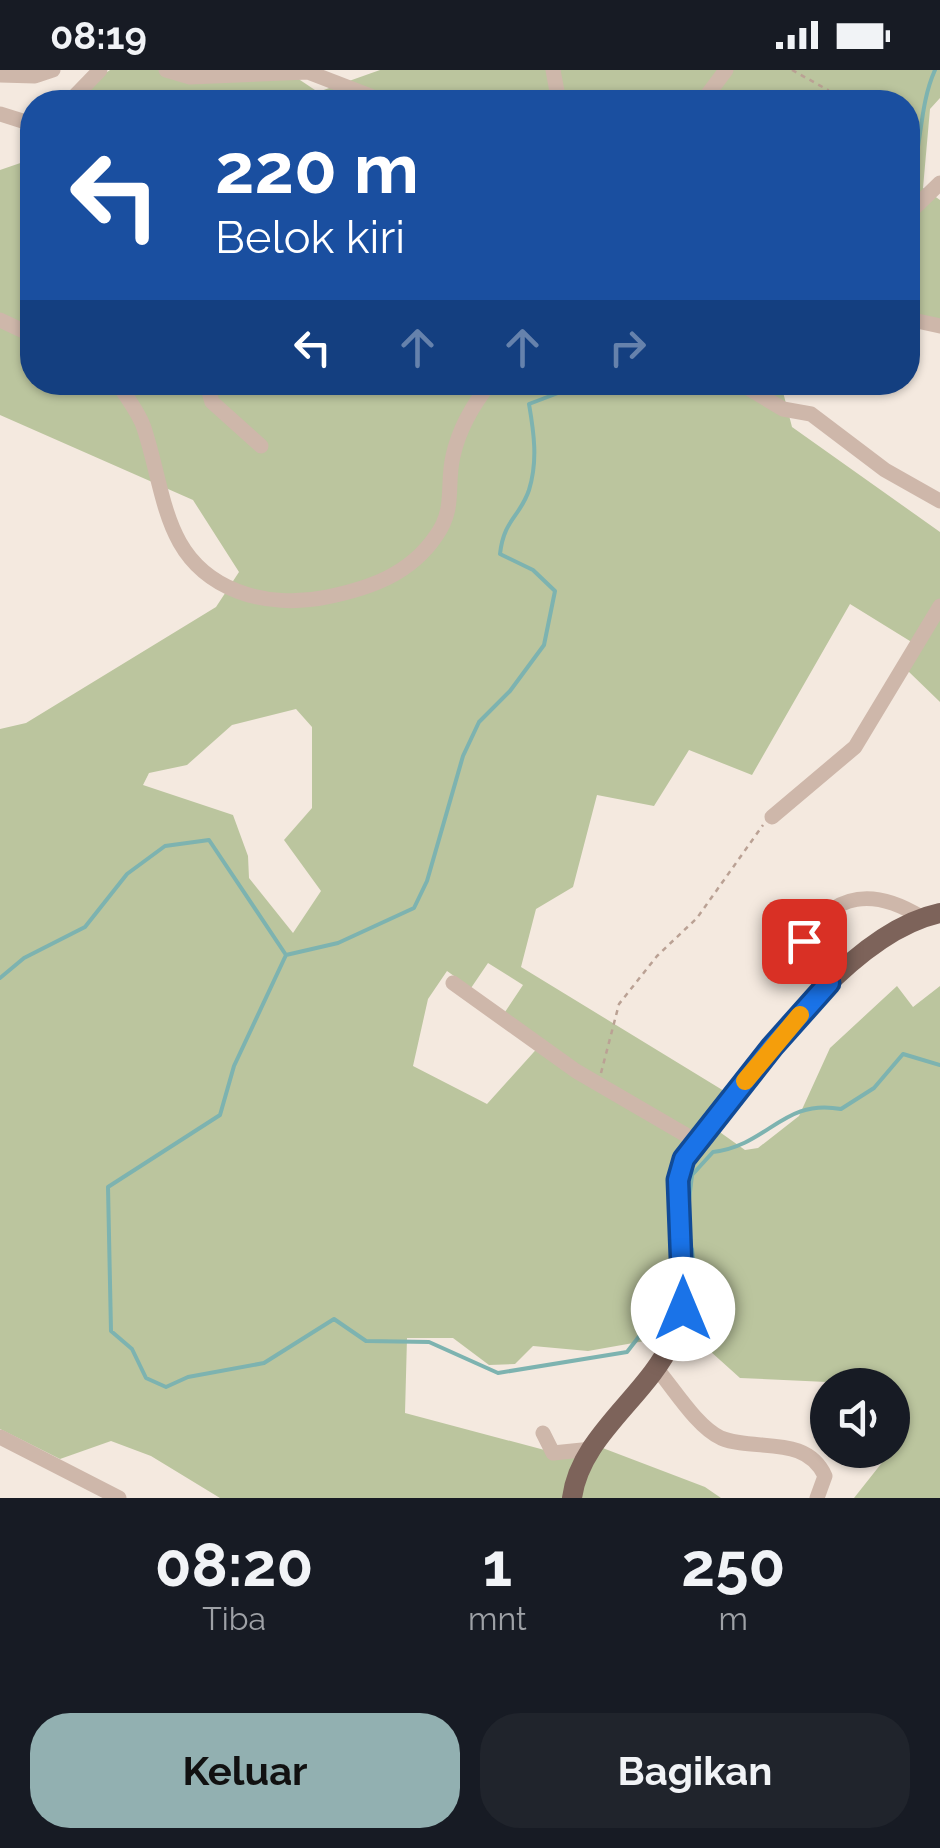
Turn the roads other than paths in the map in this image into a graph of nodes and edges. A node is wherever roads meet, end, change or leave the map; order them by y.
1 (53, 70) edge
2 (100, 70) edge
3 (166, 70) edge
4 (0, 75) edge
5 (81, 90) edge
6 (355, 90) edge
7 (940, 182) edge
8 (920, 202) edge
9 (125, 395) edge
10 (210, 395) edge
11 (481, 395) edge
12 (760, 395) edge
13 (261, 446) dead end
14 (940, 501) edge
15 (940, 606) edge
16 (772, 817) road end
17 (931, 915) edge
18 (453, 983) dead end
19 (829, 983) junction
20 (698, 1142) junction
21 (658, 1370) junction
22 (543, 1432) dead end
23 (0, 1437) edge
24 (592, 1449) junction
25 (119, 1498) edge
26 (572, 1498) edge
27 (818, 1498) edge

1 - 4 street
2 - 5 street
3 - 6 street
7 - 8 street
9 - 11 street
10 - 13 street
12 - 14 street
15 - 16 street
17 - 19 main road
17 - 19 street
18 - 20 street
19 - 20 main road
20 - 21 main road
21 - 24 main road
21 - 27 street
22 - 24 street
23 - 25 street
24 - 26 main road

